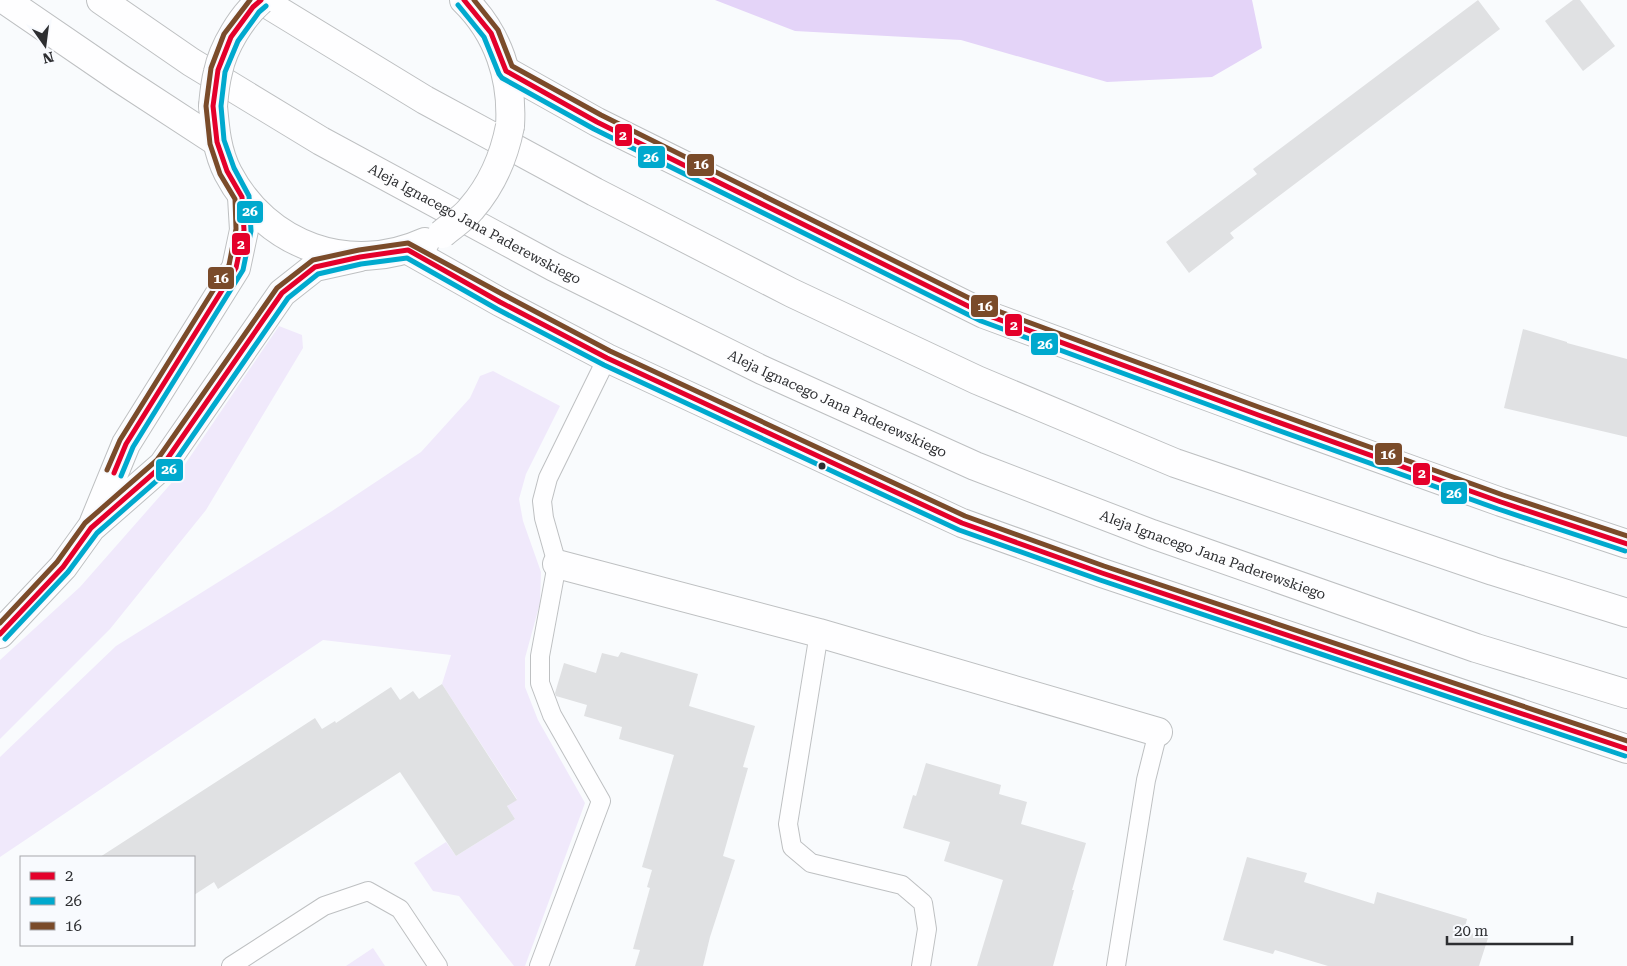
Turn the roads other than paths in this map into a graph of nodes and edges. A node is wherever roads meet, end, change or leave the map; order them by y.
1 (6, 0) edge
2 (101, 0) edge
3 (261, 0) edge
4 (464, 0) edge
5 (506, 71) junction
6 (216, 142) junction
7 (242, 197) junction
8 (408, 250) junction
9 (360, 257) junction
10 (607, 358) junction
11 (91, 528) junction
12 (1627, 544) edge
13 (557, 564) junction
14 (1627, 614) edge
15 (819, 633) junction
16 (0, 634) edge
17 (1627, 694) edge
18 (1158, 732) joint
19 (1627, 749) edge
20 (231, 966) edge
21 (438, 966) edge
22 (540, 966) edge
23 (922, 966) edge
24 (1116, 966) edge

1 - 6 street
2 - 17 street, Aleja Ignacego Jana Paderewskiego
3 - 6 street, bridge
3 - 14 street
4 - 5 street
5 - 8 street, bridge
5 - 12 street
6 - 7 street
7 - 9 street
7 - 11 street
8 - 9 street
8 - 10 street
9 - 11 street
10 - 13 lane
10 - 19 street
11 - 16 street
13 - 15 street
13 - 22 lane
15 - 18 street
15 - 23 lane
18 - 24 lane
20 - 21 lane

